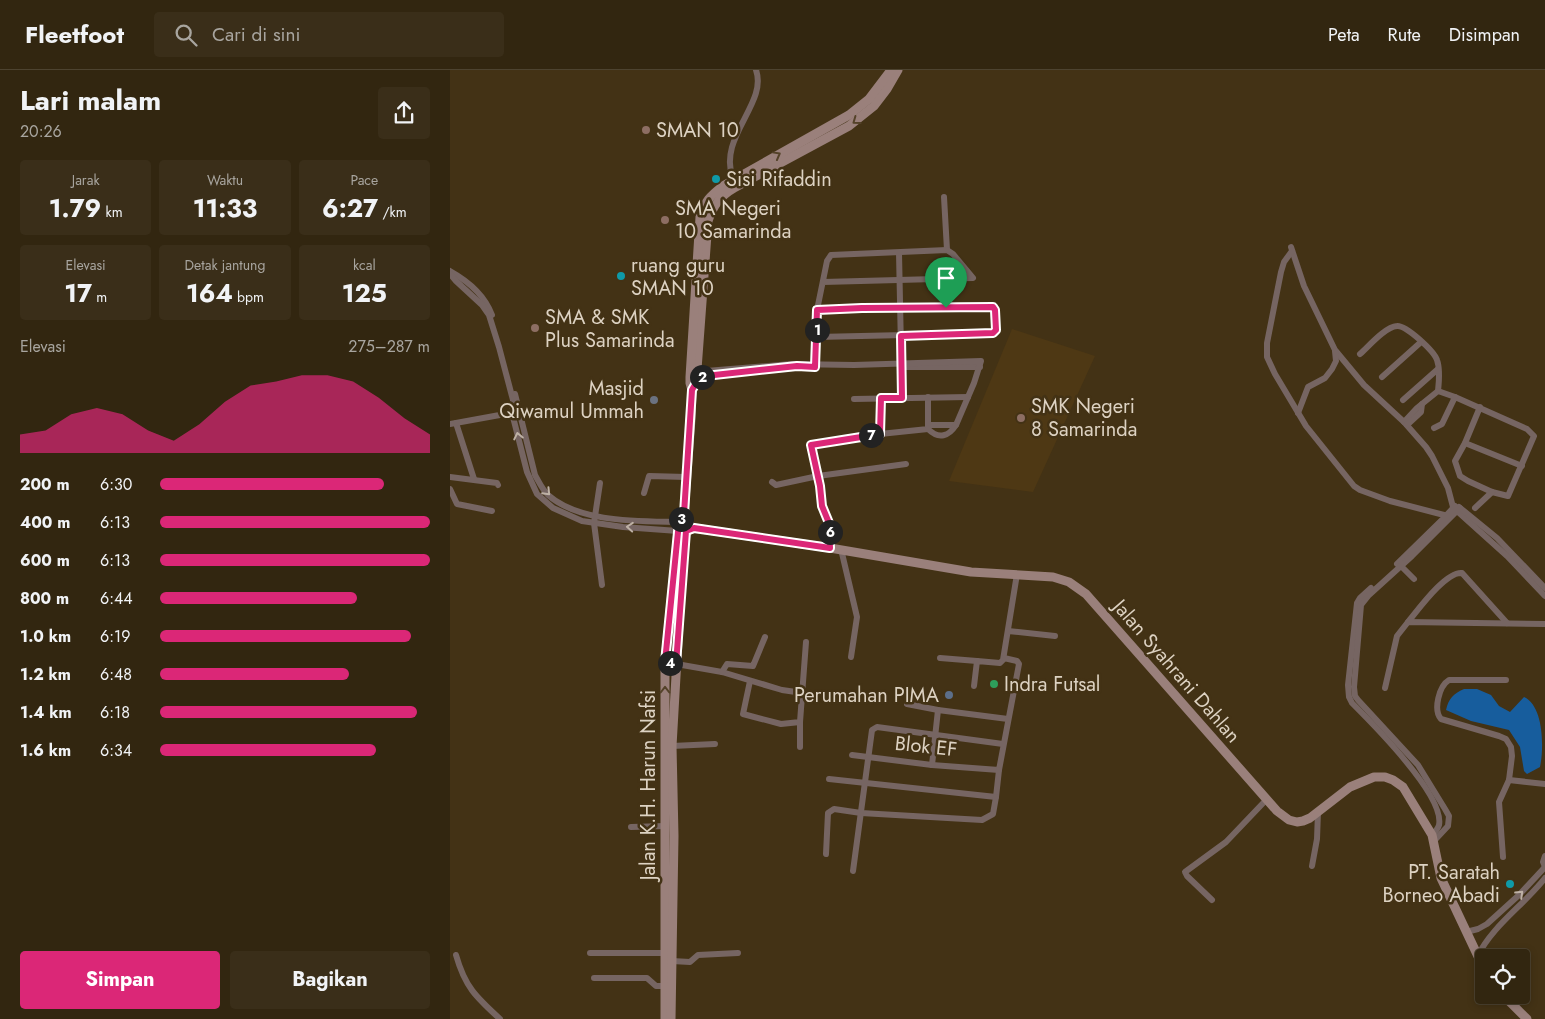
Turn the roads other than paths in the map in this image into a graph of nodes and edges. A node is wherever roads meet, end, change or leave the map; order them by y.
1 (756, 70) edge
2 (891, 70) edge
3 (898, 70) edge
4 (820, 138) junction
5 (733, 179) junction
6 (944, 197) dead end
7 (947, 250) junction
8 (899, 253) junction
9 (450, 272) edge
10 (900, 280) junction
11 (823, 282) junction
12 (900, 308) junction
13 (817, 310) junction
14 (901, 336) junction
15 (817, 338) junction
16 (1421, 342) junction
17 (1335, 350) junction
18 (1360, 354) dead end
19 (815, 365) junction
20 (902, 365) junction
21 (1438, 369) junction
22 (693, 375) junction
23 (1382, 377) dead end
24 (1438, 391) junction
25 (928, 397) junction
26 (968, 397) junction
27 (1455, 397) junction
28 (881, 398) junction
29 (902, 398) junction
30 (854, 399) dead end
31 (1403, 400) dead end
32 (1480, 407) junction
33 (520, 411) junction
34 (512, 413) junction
35 (1298, 413) junction
36 (453, 424) edge
37 (1405, 424) junction
38 (956, 425) junction
39 (928, 427) junction
40 (1434, 428) dead end
41 (880, 434) junction
42 (1465, 442) junction
43 (906, 464) dead end
44 (1522, 466) junction
45 (818, 476) junction
46 (450, 477) edge
47 (686, 477) junction
48 (474, 479) junction
49 (772, 482) dead end
50 (600, 483) dead end
51 (498, 485) dead end
52 (450, 489) edge
53 (1492, 492) junction
54 (644, 493) dead end
55 (1456, 506) junction
56 (1475, 508) dead end
57 (492, 511) dead end
58 (595, 515) junction
59 (1449, 516) junction
60 (594, 523) junction
61 (685, 525) junction
62 (830, 546) junction
63 (841, 550) junction
64 (1401, 566) junction
65 (1017, 574) junction
66 (1414, 579) dead end
67 (602, 585) dead end
68 (1545, 588) edge
69 (1545, 596) edge
70 (1408, 622) junction
71 (1507, 624) junction
72 (1545, 624) edge
73 (1008, 631) junction
74 (1055, 636) dead end
75 (765, 637) dead end
76 (806, 642) dead end
77 (851, 657) dead end
78 (940, 658) dead end
79 (1004, 658) junction
80 (977, 661) junction
81 (665, 662) junction
82 (676, 664) junction
83 (722, 672) junction
84 (1506, 680) dead end
85 (750, 681) junction
86 (974, 686) dead end
87 (1385, 688) dead end
88 (803, 693) junction
89 (907, 704) dead end
90 (938, 710) junction
91 (1008, 719) junction
92 (800, 722) junction
93 (936, 736) junction
94 (715, 744) dead end
95 (1003, 744) junction
96 (672, 746) junction
97 (800, 747) dead end
98 (852, 755) dead end
99 (868, 757) junction
100 (932, 765) junction
101 (999, 770) junction
102 (1544, 776) edge
103 (829, 779) dead end
104 (1509, 780) junction
105 (864, 783) junction
106 (1545, 784) edge
107 (996, 797) junction
108 (1267, 799) junction
109 (1441, 803) junction
110 (1434, 807) junction
111 (1318, 812) junction
112 (861, 813) junction
113 (670, 816) junction
114 (666, 826) junction
115 (631, 827) dead end
116 (1433, 838) junction
117 (826, 854) dead end
118 (1545, 856) edge
119 (1503, 857) dead end
120 (1312, 866) dead end
121 (1545, 867) edge
122 (853, 870) dead end
123 (1545, 878) edge
124 (1212, 900) dead end
125 (1487, 924) junction
126 (1494, 930) junction
127 (1466, 932) junction
128 (1482, 949) edge
129 (1475, 951) edge
130 (590, 953) dead end
131 (665, 953) junction
132 (738, 953) dead end
133 (456, 955) dead end
134 (672, 960) junction
135 (594, 978) dead end
136 (665, 986) junction
137 (1512, 1004) edge
138 (668, 1015) edge
139 (500, 1019) edge
140 (1528, 1019) edge

1 - 5 street
2 - 4 main road
3 -> 4 main road
5 -> 4 main road
4 - 22 main road
5 - 22 main road
6 - 7 street
7 - 8 street
7 - 10 street
8 - 10 street
8 - 11 street
9 - 33 street
9 - 34 street
10 - 11 street
10 - 12 street
11 - 13 street
12 - 13 street
12 - 14 street
12 - 14 street
13 - 15 street
14 - 15 street
14 - 20 street
15 - 19 street
16 - 18 street
16 - 21 street
16 - 23 street
17 - 35 street
17 - 35 street
17 - 37 street
19 - 20 street
19 - 22 street
20 - 26 street
20 - 29 street
21 - 24 street
21 - 31 street
22 - 47 main road
24 - 27 street
24 - 37 street
25 - 26 street
25 - 29 street
25 - 39 street
26 - 38 street
27 - 32 street
27 - 40 street
28 - 29 street
28 - 30 street
28 - 41 street
32 - 42 street
32 - 44 street
33 - 34 street
33 -> 58 street
34 - 36 street
60 -> 34 street
35 - 59 street
36 - 48 street
37 - 55 street
38 - 39 street
38 - 39 street
39 - 41 street
41 - 45 street
42 - 44 street
42 - 53 street
43 - 45 street
44 - 53 street
45 - 49 street
45 - 62 street
46 - 48 street
47 - 54 street
47 - 61 main road
48 - 51 street
50 - 58 street
52 - 57 street
53 - 56 street
55 - 59 street
55 - 68 street
55 - 69 street
58 - 60 street
58 - 61 street
59 - 64 street
59 - 110 street
61 -> 60 street
60 - 67 street
61 - 62 main road, Jalan Syahrani Dahlan
61 - 81 main road, Jalan K.H. Harun Nafsi
61 - 82 main road, Jalan K.H. Harun Nafsi
62 - 63 main road, Jalan Syahrani Dahlan
63 - 65 main road, Jalan Syahrani Dahlan
63 - 77 street
64 - 66 street
64 - 109 street
65 - 73 street
65 - 108 main road, Jalan Syahrani Dahlan
70 - 71 street
70 - 71 street
70 - 87 street
71 - 72 street
73 - 74 street
73 - 79 street
75 - 83 street
76 - 88 street
78 - 80 street
79 - 80 street
79 - 91 street
80 - 86 street
81 - 82 street
113 -> 81 main road, Jalan K.H. Harun Nafsi
82 - 83 street
82 - 96 main road, Jalan K.H. Harun Nafsi
83 - 85 street
84 - 104 street
85 - 88 street
85 - 92 street
88 - 92 street
89 - 90 street
90 - 91 street
90 - 93 street
91 - 95 street
92 - 97 street
93 - 95 street
93 - 99 street
93 - 100 street
94 - 96 street
95 - 101 street
96 - 113 main road, Jalan K.H. Harun Nafsi
98 - 99 street, Blok EF
99 - 100 street, Blok EF
99 - 105 street
100 - 101 street, Blok EF
101 - 107 street
102 - 106 street
103 - 105 street
104 - 106 street
104 - 119 street
105 - 107 street
105 - 112 street
107 - 112 street
108 - 111 main road, Jalan Syahrani Dahlan
108 - 124 street
109 - 110 street
109 - 116 street
110 - 116 street
111 - 116 main road, Jalan Syahrani Dahlan
111 - 120 street
112 - 117 street
112 - 122 street
113 - 114 main road, Jalan K.H. Harun Nafsi
113 - 134 main road, Jalan K.H. Harun Nafsi
114 - 115 street
114 - 131 main road, Jalan K.H. Harun Nafsi
116 - 127 main road, Jalan Syahrani Dahlan
118 - 121 street
125 -> 121 street
123 - 126 street
125 - 126 street
125 - 127 street
126 - 128 street
127 - 129 main road, Jalan Syahrani Dahlan
130 - 131 street
131 - 136 main road, Jalan K.H. Harun Nafsi
132 - 134 street
133 - 139 street
134 - 138 main road, Jalan K.H. Harun Nafsi
135 - 136 street
136 - 138 main road, Jalan K.H. Harun Nafsi
137 - 140 main road

